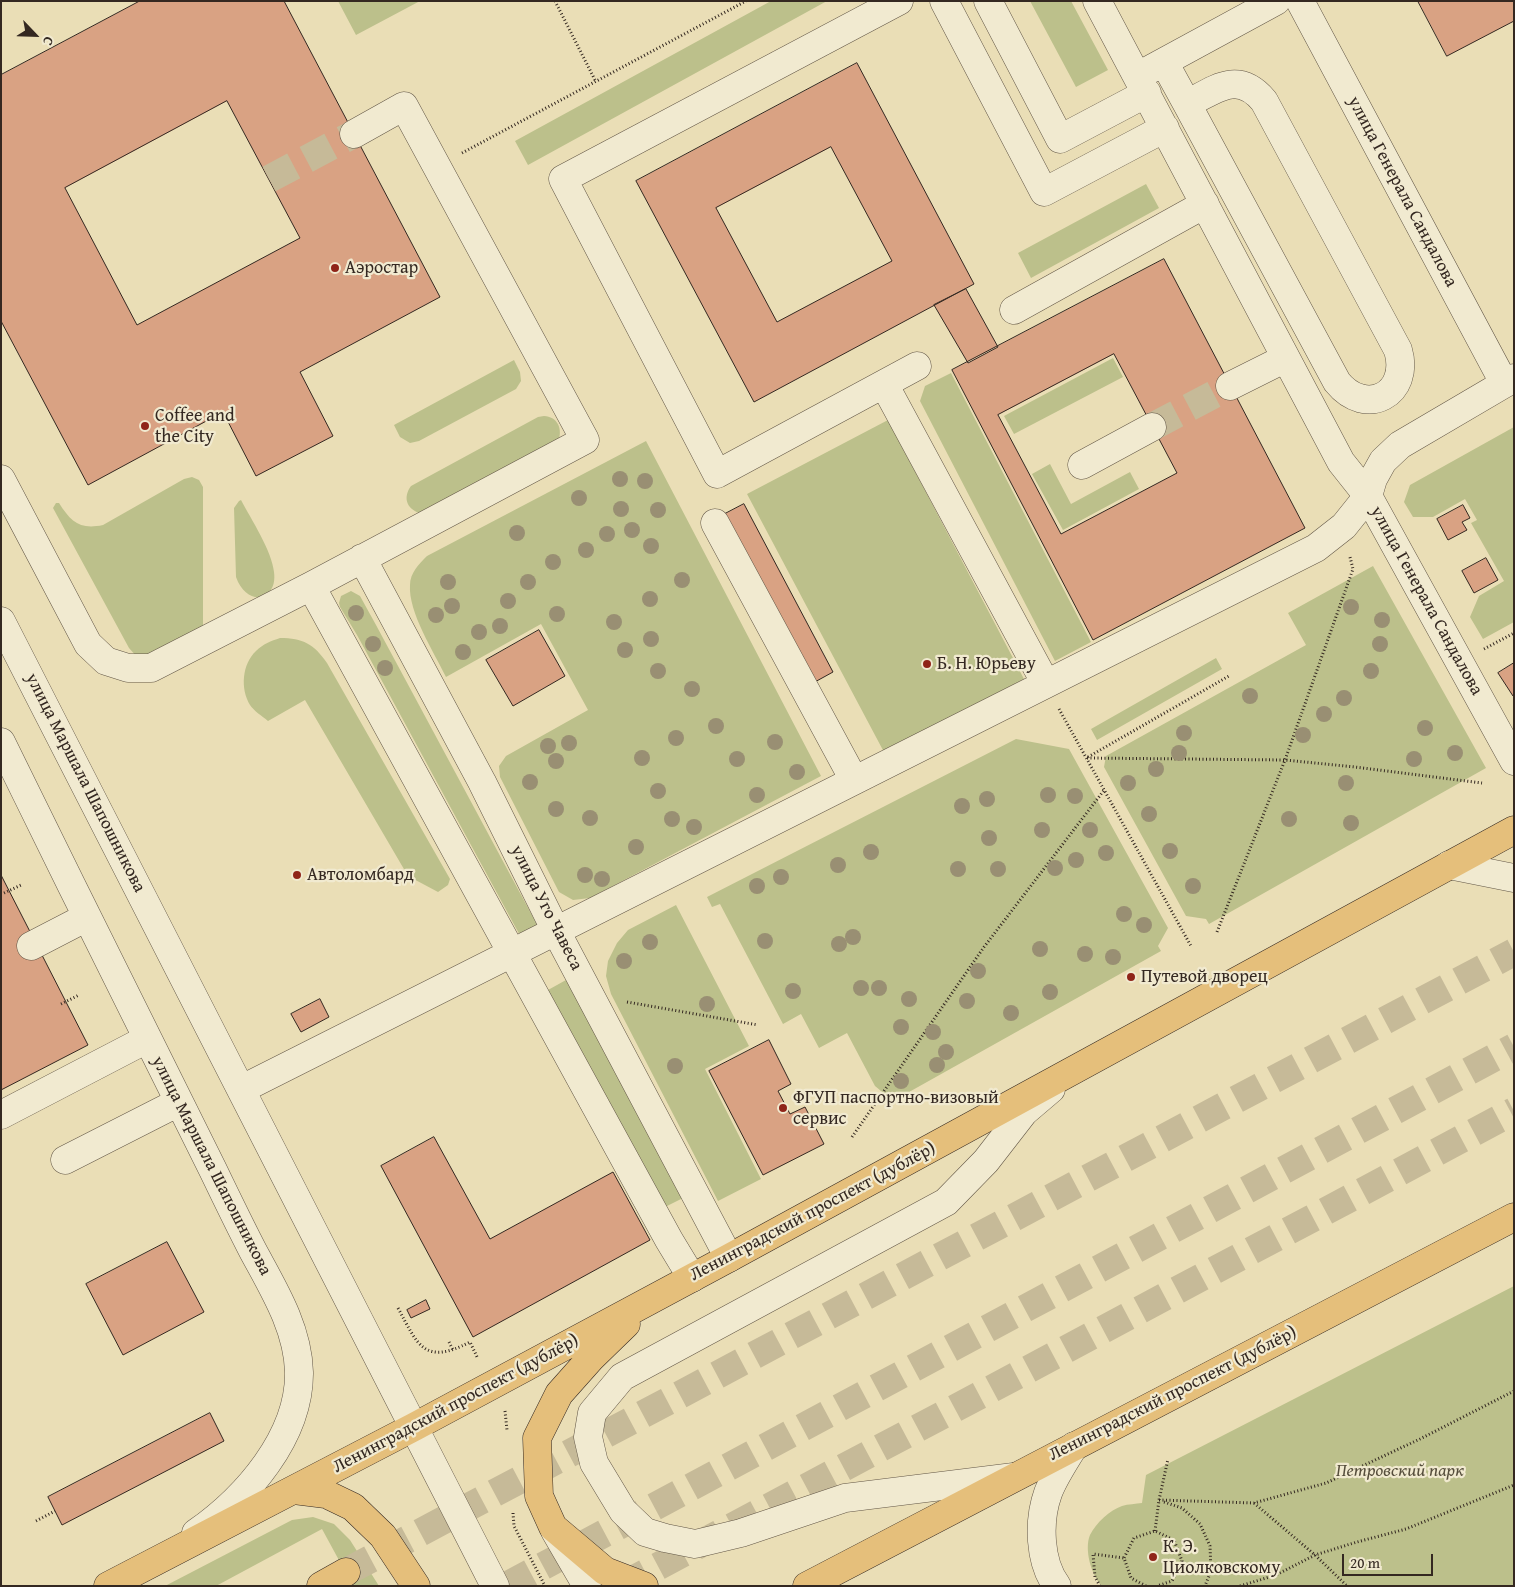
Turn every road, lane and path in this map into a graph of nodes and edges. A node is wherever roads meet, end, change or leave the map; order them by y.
1 (556, 1) edge
2 (746, 1) edge
3 (899, 1) edge
4 (944, 1) edge
5 (988, 1) edge
6 (1097, 1) edge
7 (1276, 1) edge
8 (1300, 1) edge
9 (1164, 62) junction
10 (596, 82) junction
11 (1142, 85) junction
12 (1187, 104) junction
13 (1165, 128) junction
14 (354, 134) tunnel mouth
15 (436, 167) junction
16 (1205, 204) junction
17 (1014, 310) dead end
18 (1286, 358) junction
19 (917, 366) dead end
20 (1509, 380) edge
21 (884, 384) junction
22 (1230, 386) tunnel mouth
23 (1152, 427) tunnel mouth
24 (1082, 465) dead end
25 (1, 479) edge
26 (1368, 496) junction
27 (715, 523) dead end
28 (1344, 526) junction
29 (362, 558) junction
30 (311, 586) junction
31 (1, 621) edge
32 (1514, 633) edge
33 (1479, 652) dead end
34 (1229, 676) dead end
35 (1046, 684) junction
36 (1, 742) edge
37 (1087, 758) junction
38 (1285, 760) junction
39 (1514, 761) edge
40 (854, 780) junction
41 (1482, 783) dead end
42 (1105, 789) junction
43 (1514, 830) edge
44 (1449, 866) junction
45 (1514, 878) edge
46 (20, 885) dead end
47 (4, 893) dead end
48 (87, 917) junction
49 (556, 931) junction
50 (1217, 932) dead end
51 (31, 946) dead end
52 (1191, 946) dead end
53 (513, 953) junction
54 (79, 995) dead end
55 (621, 1001) dead end
56 (61, 1004) dead end
57 (758, 1025) dead end
58 (147, 1039) junction
59 (1065, 1076) junction
60 (242, 1089) junction
61 (179, 1102) junction
62 (1, 1115) edge
63 (852, 1136) dead end
64 (65, 1160) dead end
65 (1514, 1217) edge
66 (729, 1258) junction
67 (692, 1278) junction
68 (653, 1298) junction
69 (398, 1308) dead end
70 (449, 1342) dead end
71 (453, 1351) junction
72 (491, 1385) junction
73 (1514, 1391) edge
74 (414, 1427) junction
75 (507, 1431) dead end
76 (1074, 1446) junction
77 (1168, 1459) dead end
78 (1014, 1477) junction
79 (1514, 1485) edge
80 (294, 1490) junction
81 (1159, 1500) junction
82 (1254, 1503) junction
83 (513, 1507) dead end
84 (55, 1512) dead end
85 (36, 1521) dead end
86 (553, 1528) junction
87 (1155, 1531) junction
88 (1315, 1555) junction
89 (1124, 1558) junction
90 (156, 1560) junction
91 (346, 1572) tunnel mouth
92 (108, 1586) edge
93 (321, 1586) edge
94 (416, 1586) edge
95 (495, 1586) edge
96 (546, 1586) edge
97 (587, 1586) edge
98 (644, 1586) edge
99 (807, 1586) edge
100 (1057, 1586) edge
101 (1100, 1586) edge
102 (1146, 1586) edge
103 (1158, 1586) edge
104 (1205, 1586) edge
105 (1240, 1586) edge
106 (1347, 1586) edge

1 - 10 path
2 - 10 path
3 - 21 street
4 - 13 street
5 - 11 street
6 - 11 street
7 - 9 street
8 - 20 street, улица Генерала Сандалова
9 - 11 street
9 - 12 street
10 - 15 path
11 - 13 street
12 - 12 street
13 - 16 street
14 - 15 street
15 - 29 street
16 - 17 street
16 - 18 street
18 - 22 street
18 - 26 street
19 - 21 street
20 - 26 street, улица Генерала Сандалова
21 - 35 street
23 - 24 street
25 - 30 street
26 - 28 street
26 - 39 street, улица Генерала Сандалова
27 - 40 street
28 - 35 street
28 - 38 path
29 - 30 street
29 - 49 street, улица Уго Чавеса
30 - 53 street
31 - 60 street, улица Маршала Шапошникова
32 - 33 path
34 - 37 path
35 - 37 path
35 - 40 street
36 - 48 street, улица Маршала Шапошникова
37 - 38 path
37 - 42 path
38 - 41 path
38 - 50 path
40 - 49 street
42 - 52 path
42 - 63 path
43 - 44 main road, Ленинградский проспект (дублёр)
44 - 45 street
44 - 59 main road, Ленинградский проспект (дублёр)
46 - 47 path
48 - 51 street
48 - 58 street, улица Маршала Шапошникова
49 - 53 street
49 - 66 street, улица Уго Чавеса
53 - 60 street
53 - 67 street
54 - 56 path
55 - 57 path
58 - 61 street, улица Маршала Шапошникова
58 - 62 street
59 - 66 main road, Ленинградский проспект (дублёр)
59 - 78 street
60 - 74 street, улица Маршала Шапошникова
61 - 64 street
61 - 90 street, улица Маршала Шапошникова
65 - 76 main road, Ленинградский проспект (дублёр)
66 - 67 main road, Ленинградский проспект (дублёр)
67 - 68 main road, Ленинградский проспект (дублёр)
68 - 72 main road, Ленинградский проспект (дублёр)
68 - 86 main road
69 - 71 path
70 - 71 path
71 - 72 path
72 - 74 main road, Ленинградский проспект (дублёр)
72 - 75 path
73 - 82 path
74 - 80 main road, Ленинградский проспект (дублёр)
74 - 95 street, улица Маршала Шапошникова
76 - 78 main road, Ленинградский проспект (дублёр)
76 - 100 street
77 - 81 path
78 - 99 main road, Ленинградский проспект (дублёр)
79 - 88 path
80 - 90 main road, Ленинградский проспект (дублёр)
80 - 94 main road
81 - 82 path
81 - 87 path
81 - 104 path
82 - 88 path
83 - 96 path
84 - 85 path
86 - 97 street
86 - 98 main road
87 - 89 path
87 - 103 path
88 - 105 path
88 - 106 path
89 - 101 path
89 - 102 path
90 - 92 main road, Ленинградский проспект (дублёр)
91 - 93 main road

